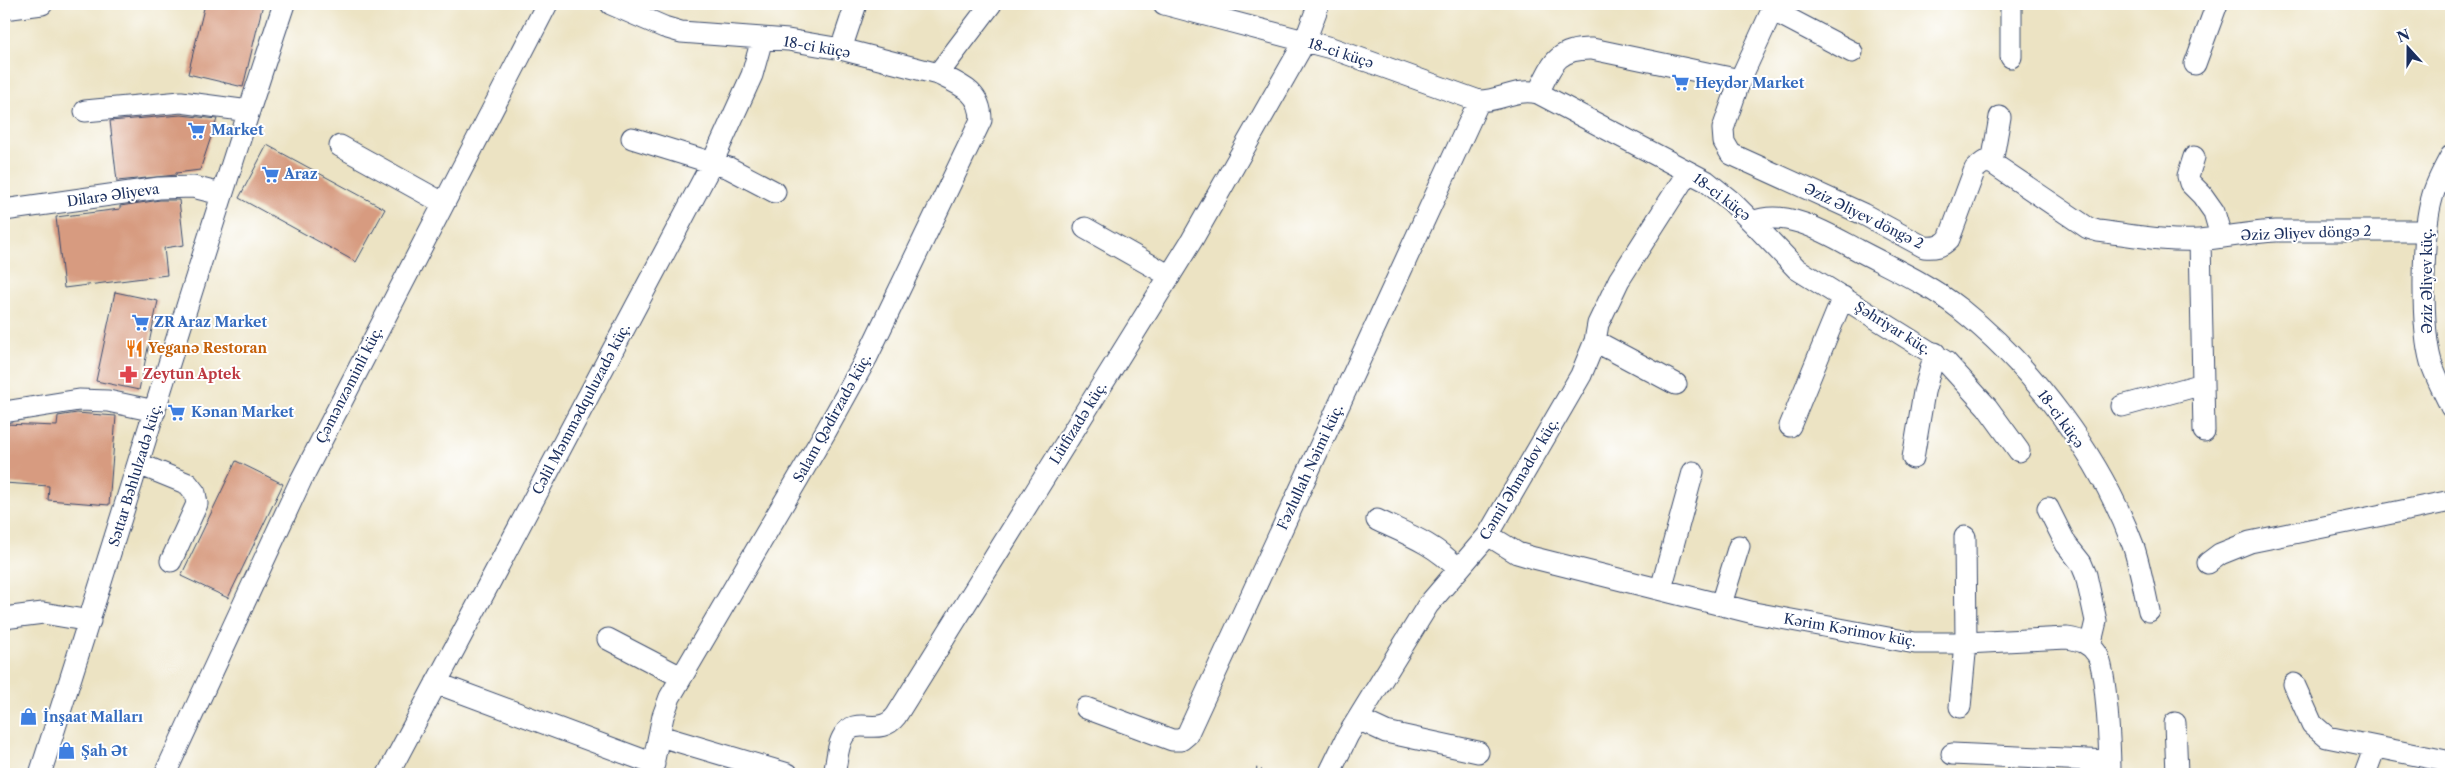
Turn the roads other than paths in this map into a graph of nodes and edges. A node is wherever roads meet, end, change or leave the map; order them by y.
1 (42, 4) edge
2 (284, 4) edge
3 (547, 4) edge
4 (856, 4) edge
5 (991, 4) edge
6 (1164, 4) edge
7 (2011, 4) edge
8 (2217, 4) edge
9 (623, 6) edge
10 (1318, 6) dead end
11 (1774, 7) edge
12 (4, 9) edge
13 (762, 39) junction
14 (1305, 41) junction
15 (841, 49) junction
16 (1852, 52) dead end
17 (2011, 57) dead end
18 (2195, 64) dead end
19 (938, 74) junction
20 (1740, 80) junction
21 (1538, 93) junction
22 (1479, 101) junction
23 (85, 111) dead end
24 (249, 111) junction
25 (2000, 117) dead end
26 (632, 138) dead end
27 (340, 146) dead end
28 (2451, 156) edge
29 (2194, 157) dead end
30 (712, 163) junction
31 (1992, 163) junction
32 (1688, 172) junction
33 (775, 192) dead end
34 (222, 194) junction
35 (2442, 197) edge
36 (443, 203) junction
37 (4, 210) edge
38 (1752, 222) junction
39 (1085, 228) dead end
40 (2426, 231) junction
41 (2221, 236) junction
42 (2200, 240) junction
43 (1170, 276) junction
44 (1843, 297) junction
45 (1595, 341) junction
46 (1934, 353) junction
47 (1676, 384) dead end
48 (2203, 384) junction
49 (2122, 406) dead end
50 (2451, 407) edge
51 (155, 411) junction
52 (4, 412) edge
53 (1790, 426) dead end
54 (2204, 431) dead end
55 (2019, 451) dead end
56 (1913, 458) dead end
57 (139, 464) junction
58 (1693, 472) dead end
59 (2451, 502) edge
60 (2048, 508) dead end
61 (1377, 520) dead end
62 (1488, 535) junction
63 (1964, 536) dead end
64 (1739, 546) dead end
65 (171, 560) dead end
66 (2208, 563) dead end
67 (1458, 569) junction
68 (1661, 588) junction
69 (1721, 604) junction
70 (2149, 611) dead end
71 (4, 618) edge
72 (90, 621) junction
73 (608, 639) dead end
74 (1966, 643) junction
75 (2090, 646) junction
76 (681, 677) junction
77 (436, 683) junction
78 (2294, 684) dead end
79 (1960, 707) dead end
80 (1086, 708) dead end
81 (1358, 719) junction
82 (2175, 723) dead end
83 (660, 736) junction
84 (2375, 747) junction
85 (1478, 752) dead end
86 (1952, 754) dead end
87 (2451, 762) edge
88 (2110, 767) edge
89 (652, 769) edge
90 (40, 774) edge
91 (165, 774) edge
92 (388, 774) edge
93 (788, 774) edge
94 (834, 774) edge
95 (1329, 774) edge
96 (2177, 774) edge
97 (2365, 774) edge

1 - 12 street
2 - 24 street, Səttar Bəhlulzadə küç.
3 - 36 street, Çəmənzəminli küç.
4 - 15 street
5 - 19 street
6 - 14 street, 18-ci küçə
7 - 17 street
8 - 18 street
9 - 13 street, 18-ci küçə
10 - 14 street, Lütfizadə küç.
11 - 16 street
11 - 20 street
13 - 15 street, 18-ci küçə
13 - 30 street, Cəlil Məmmədquluzadə küç.
14 - 22 street, 18-ci küçə
14 - 43 street, Lütfizadə küç.
15 - 19 street, 18-ci küçə
19 - 76 street, Salam Qədirzadə küç.
20 - 21 street
20 - 31 street, Əziz Əliyev döngə 2
21 - 22 street, 18-ci küçə
21 - 32 street, 18-ci küçə
22 - 80 street, Fəzlullah Nəimi küç.
23 - 24 street
24 - 34 street, Səttar Bəhlulzadə küç.
25 - 31 street
26 - 30 street
27 - 36 street
28 - 35 street, Əziz Əliyev küç.
29 - 41 street
30 - 33 street
30 - 77 street, Cəlil Məmmədquluzadə küç.
31 - 42 street, Əziz Əliyev döngə 2
32 - 38 street, 18-ci küçə
32 - 45 street, Cəmil Əhmədov küç.
34 - 37 street, Dilarə Əliyeva
34 - 51 street, Səttar Bəhlulzadə küç.
35 - 40 street, Əziz Əliyev küç.
36 - 91 street, Çəmənzəminli küç.
38 - 44 street, Şəhriyar küç.
38 - 70 street, 18-ci küçə
39 - 43 street
40 - 41 street, Əziz Əliyev döngə 2
40 - 50 street, Əziz Əliyev küç.
41 - 42 street, Əziz Əliyev döngə 2
42 - 48 street
43 - 94 street, Lütfizadə küç.
44 - 46 street, Şəhriyar küç.
44 - 53 street
45 - 47 street
45 - 62 street, Cəmil Əhmədov küç.
46 - 55 street, Şəhriyar küç.
46 - 56 street
48 - 49 street
48 - 54 street
51 - 52 street
51 - 57 street, Səttar Bəhlulzadə küç.
57 - 65 street
57 - 72 street, Səttar Bəhlulzadə küç.
58 - 68 street
59 - 66 street
60 - 75 street
61 - 67 street
62 - 67 street, Cəmil Əhmədov küç.
62 - 68 street, Kərim Kərimov küç.
63 - 74 street
64 - 69 street
67 - 81 street, Cəmil Əhmədov küç.
68 - 69 street, Kərim Kərimov küç.
69 - 74 street, Kərim Kərimov küç.
71 - 72 street
72 - 90 street, Səttar Bəhlulzadə küç.
73 - 76 street
74 - 75 street, Kərim Kərimov küç.
74 - 79 street
75 - 88 street
76 - 83 street, Salam Qədirzadə küç.
77 - 89 street
77 - 92 street, Cəlil Məmmədquluzadə küç.
78 - 84 street
81 - 85 street
81 - 95 street, Cəmil Əhmədov küç.
82 - 96 street
83 - 89 street, Salam Qədirzadə küç.
83 - 93 street
84 - 87 street
84 - 97 street
86 - 88 street

